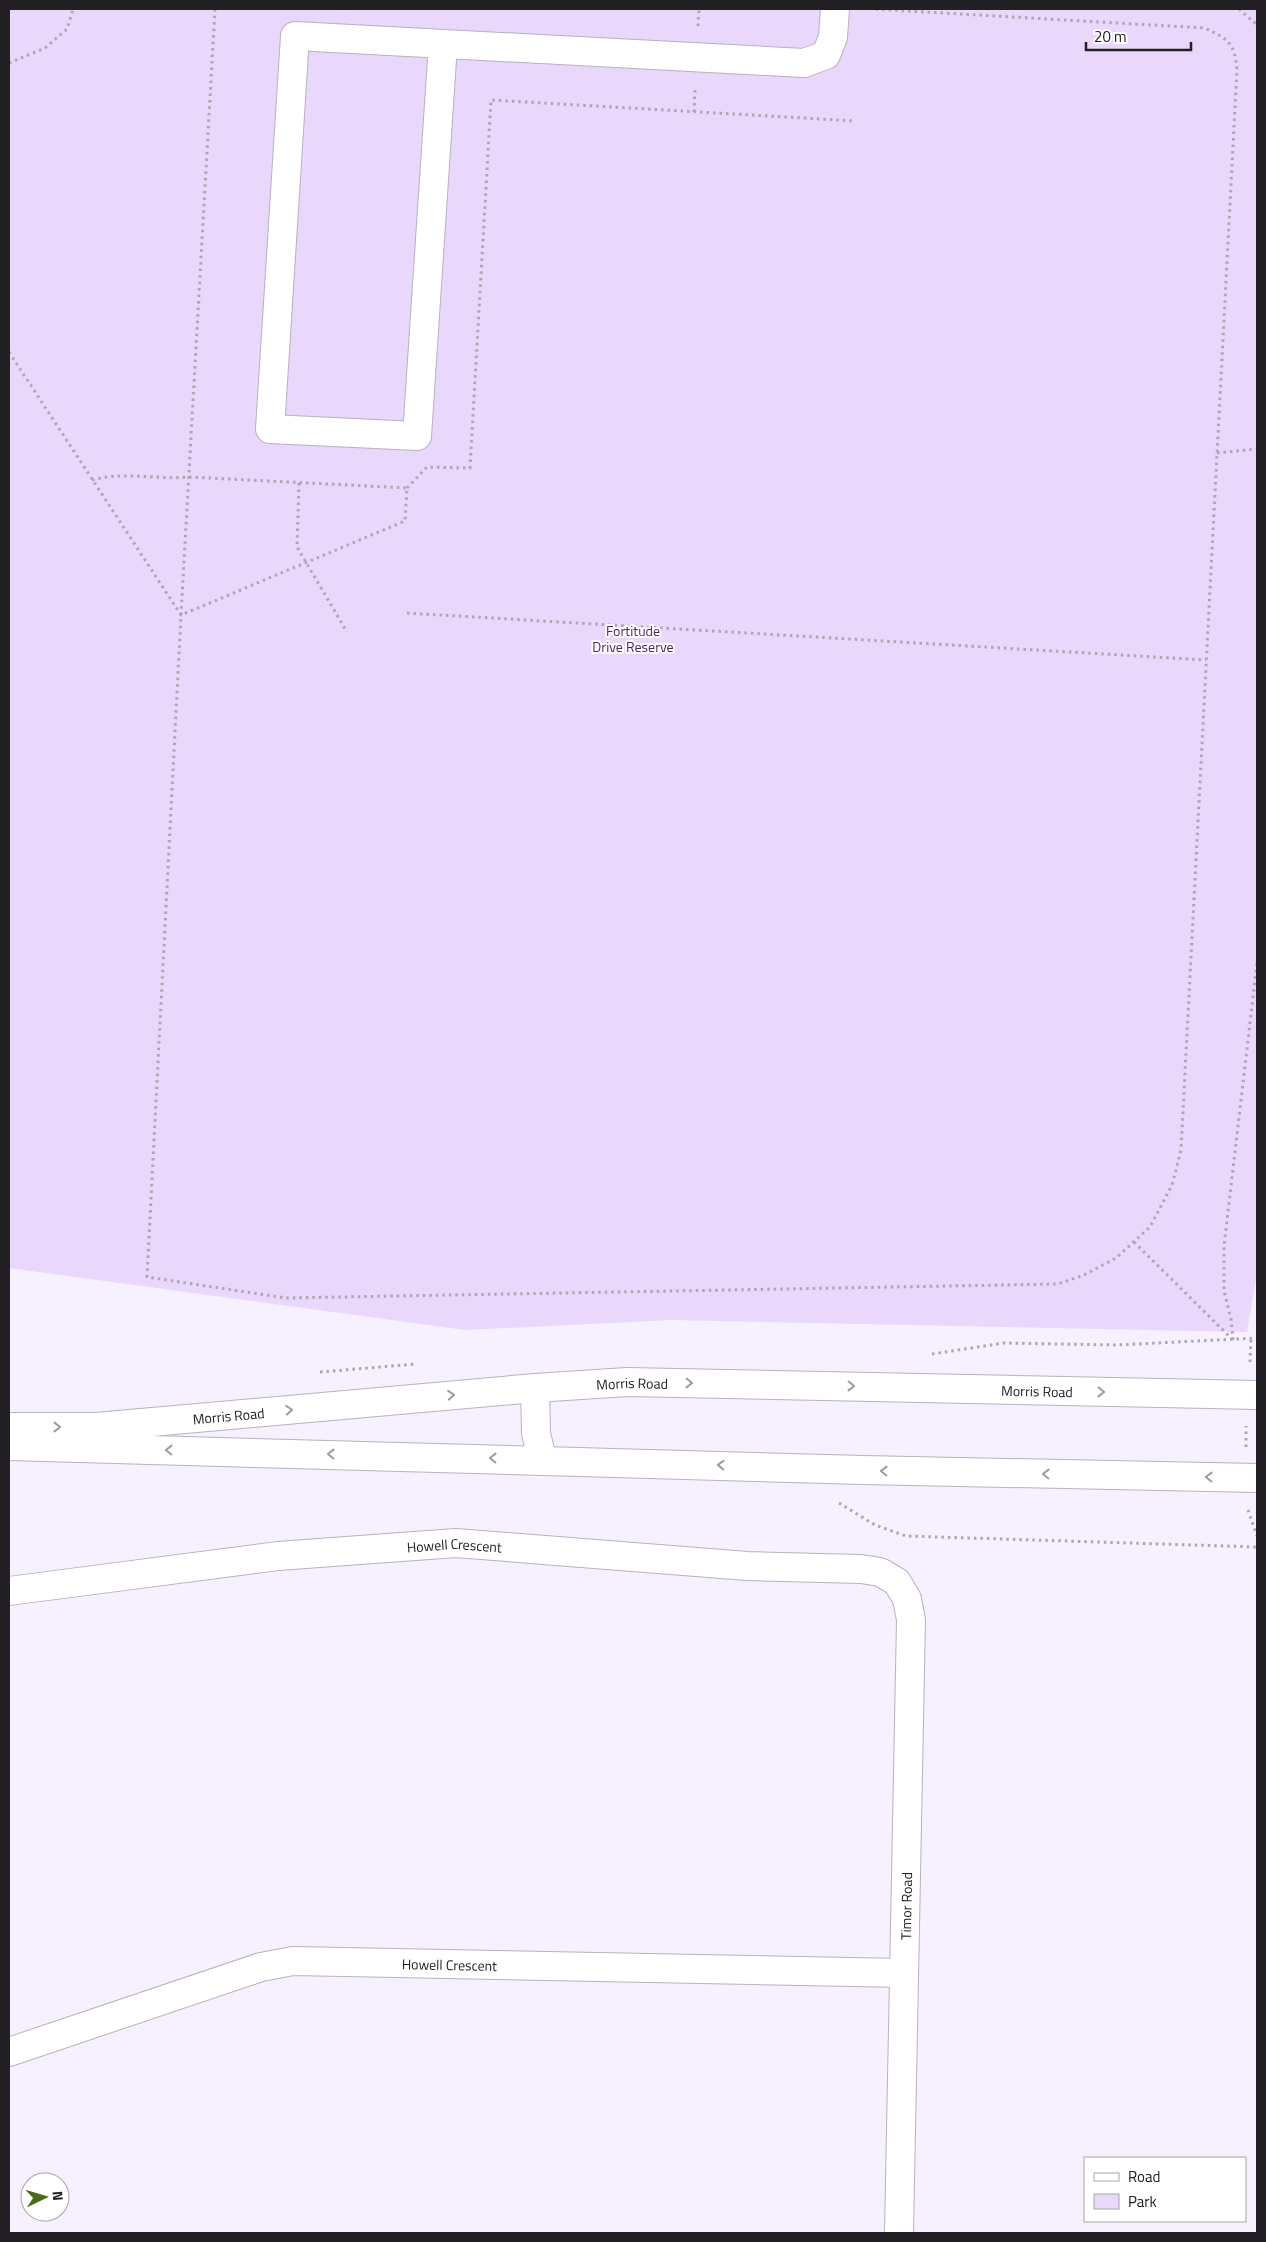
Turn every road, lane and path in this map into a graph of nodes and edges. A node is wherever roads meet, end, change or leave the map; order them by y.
1 (74, 9) edge
2 (215, 9) edge
3 (835, 9) edge
4 (873, 9) edge
5 (1239, 9) edge
6 (1257, 25) edge
7 (443, 44) junction
8 (9, 63) edge
9 (855, 121) dead end
10 (9, 352) edge
11 (1257, 449) edge
12 (1217, 453) junction
13 (189, 477) junction
14 (92, 480) junction
15 (299, 482) junction
16 (407, 488) junction
17 (305, 563) junction
18 (407, 613) dead end
19 (181, 615) junction
20 (347, 632) dead end
21 (1206, 660) junction
22 (1257, 963) edge
23 (1134, 1242) junction
24 (1251, 1338) dead end
25 (535, 1388) junction
26 (1252, 1395) edge
27 (9, 1427) edge
28 (9, 1446) edge
29 (542, 1460) junction
30 (1251, 1478) edge
31 (831, 1501) dead end
32 (1257, 1536) edge
33 (1257, 1546) edge
34 (897, 1582) joint
35 (9, 1591) edge
36 (904, 1973) junction
37 (9, 2052) edge
38 (899, 2233) edge

1 - 8 path
2 - 13 path
3 - 7 street
4 - 12 path
5 - 6 path
7 - 7 street
9 - 16 path
10 - 14 path
11 - 12 path
12 - 21 path
13 - 14 path
13 - 15 path
13 - 19 path
14 - 19 path
15 - 16 path
15 - 17 path
16 - 17 path
17 - 19 path
17 - 20 path
18 - 21 path
19 - 23 path
21 - 23 path
22 - 23 path
24 - 26 path
25 -> 26 street, Morris Road
27 -> 25 street, Morris Road
25 - 29 street
26 - 30 path
29 -> 28 street
30 -> 29 street
30 - 32 path
31 - 33 path
34 - 35 street, Howell Crescent
34 - 36 street, Timor Road
36 - 37 street, Howell Crescent
36 - 38 street, Timor Road

